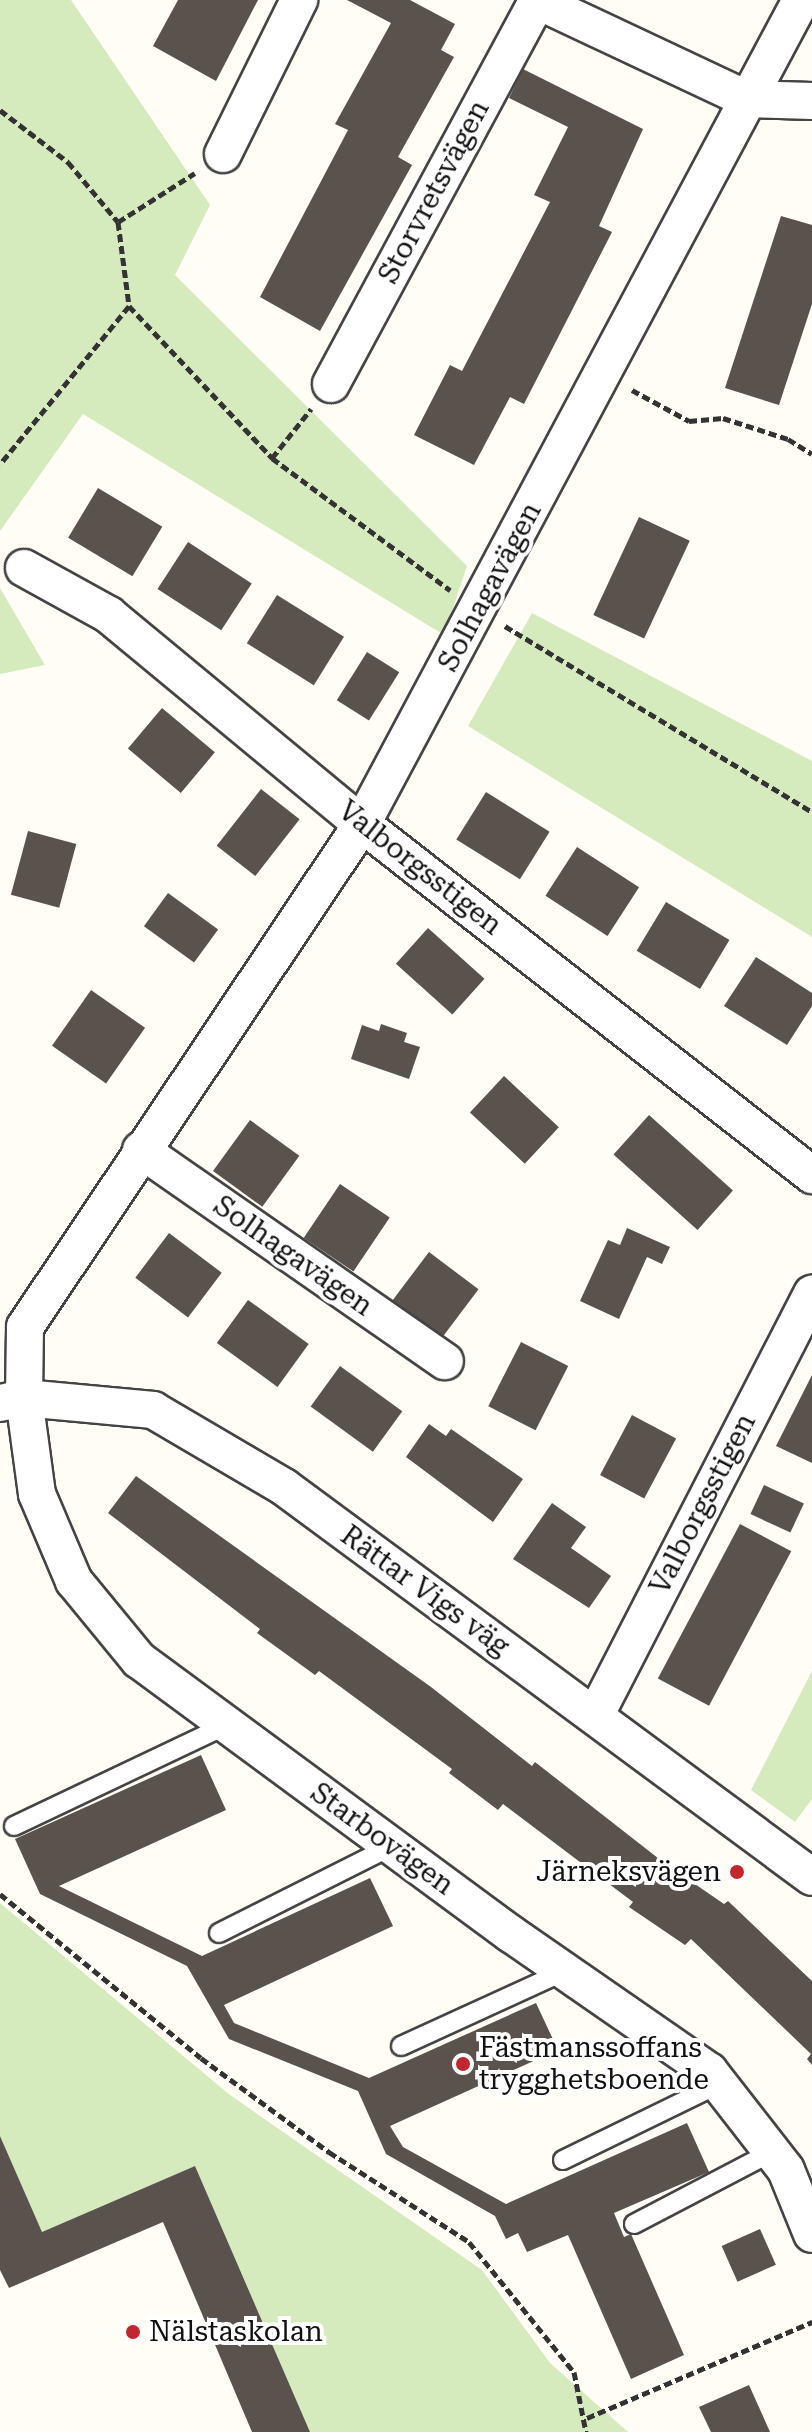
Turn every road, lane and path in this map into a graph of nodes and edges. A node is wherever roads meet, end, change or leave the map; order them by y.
1 (299, 0) edge
2 (536, 0) edge
3 (801, 0) edge
4 (746, 99) junction
5 (812, 101) edge
6 (0, 110) edge
7 (223, 154) joint
8 (118, 222) junction
9 (602, 374) junction
10 (331, 384) joint
11 (812, 454) edge
12 (272, 458) dead end
13 (0, 464) edge
14 (24, 568) dead end
15 (362, 824) junction
16 (141, 1150) junction
17 (812, 1175) edge
18 (812, 1293) edge
19 (445, 1361) dead end
20 (12, 1401) edge
21 (595, 1716) junction
22 (227, 1725) junction
23 (14, 1826) dead end
24 (392, 1846) junction
25 (812, 1877) edge
26 (0, 1894) edge
27 (219, 1933) dead end
28 (565, 1971) junction
29 (401, 2046) dead end
30 (719, 2084) junction
31 (772, 2152) junction
32 (563, 2160) dead end
33 (634, 2224) dead end
34 (812, 2234) edge
35 (812, 2322) edge
36 (587, 2418) junction
37 (586, 2432) edge

1 - 7 street
2 - 4 street, Storvretsvägen
2 - 10 street, Storvretsvägen
3 - 4 street, Solhagavägen
4 - 5 street, Storvretsvägen
4 - 9 street, Solhagavägen
6 - 8 path
7 - 8 path
8 - 13 path
9 - 11 path
9 - 15 street, Solhagavägen
10 - 12 path
14 - 15 street, Valborgsstigen
15 - 16 street, Solhagavägen
15 - 17 street, Valborgsstigen
16 - 19 street, Solhagavägen
16 - 20 street, Solhagavägen
18 - 21 street, Valborgsstigen
20 - 21 street, Rättar Vigs väg
20 - 22 street, Starbovägen
21 - 25 street, Rättar Vigs väg
22 - 23 lane
22 - 24 street, Starbovägen
24 - 27 lane
24 - 28 street, Starbovägen
26 - 36 path
28 - 29 lane
28 - 30 street, Starbovägen
30 - 31 street, Starbovägen
30 - 32 lane
31 - 33 lane
31 - 34 street, Starbovägen
35 - 36 path
36 - 37 path

